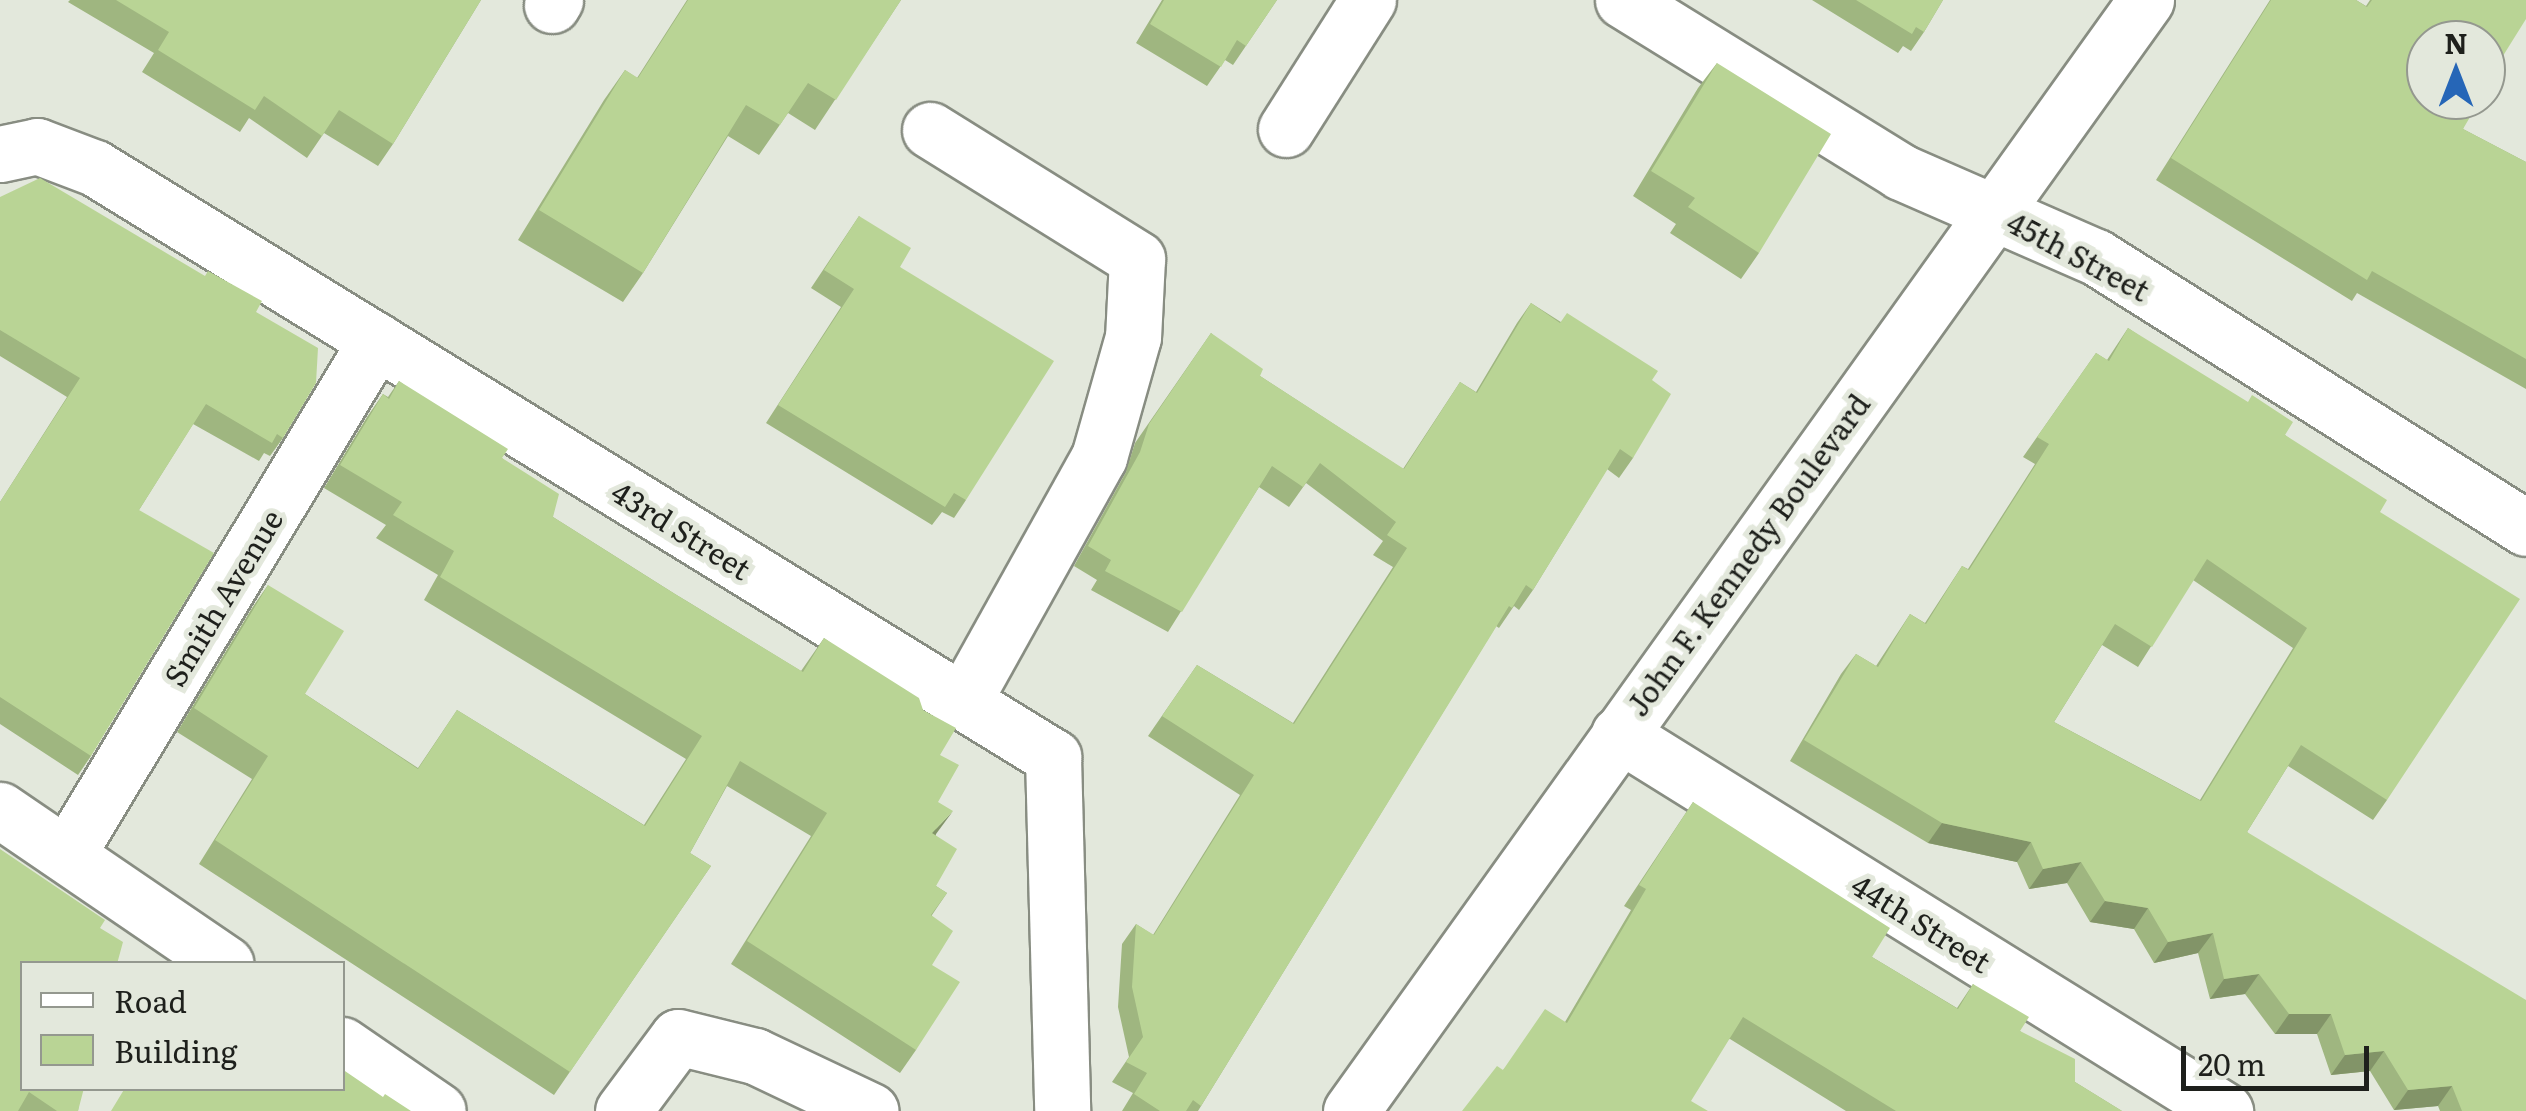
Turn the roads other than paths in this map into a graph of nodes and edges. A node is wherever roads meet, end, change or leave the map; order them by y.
1 (1368, 0) edge
2 (1623, 0) edge
3 (2146, 0) edge
4 (1286, 129) dead end
5 (930, 130) dead end
6 (0, 154) edge
7 (1994, 210) junction
8 (376, 341) junction
9 (2526, 528) edge
10 (963, 702) junction
11 (1619, 734) junction
12 (0, 810) edge
13 (68, 853) junction
14 (222, 961) edge
15 (345, 1047) edge
16 (438, 1111) edge
17 (622, 1111) edge
18 (871, 1111) edge
19 (1062, 1111) edge
20 (1351, 1111) edge
21 (2225, 1111) edge

1 - 4 street
2 - 7 street, 45th Street
3 - 7 street, John F. Kennedy Boulevard
5 - 10 street
6 - 8 street, 43rd Street
7 - 9 street, 45th Street
7 - 11 street, John F. Kennedy Boulevard
8 - 10 street, 43rd Street
8 - 13 street, Smith Avenue
10 - 19 street, 43rd Street
11 - 20 street, John F. Kennedy Boulevard
11 - 21 street, 44th Street
12 - 13 street
13 - 14 street
15 - 16 street
17 - 18 street

